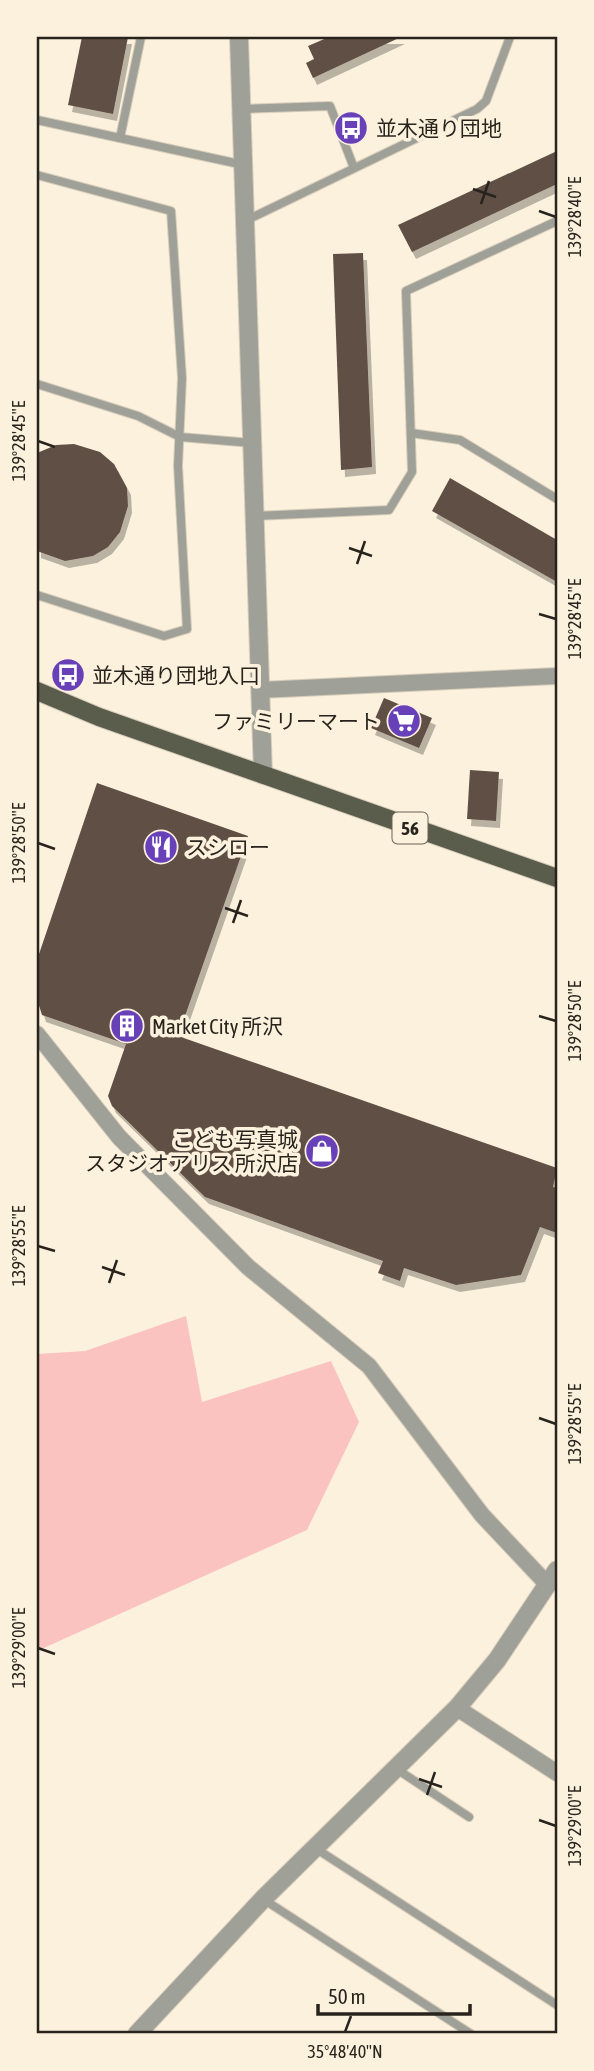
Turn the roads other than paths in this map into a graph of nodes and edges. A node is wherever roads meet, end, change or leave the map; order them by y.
1 (141, 37) edge
2 (239, 37) edge
3 (510, 37) edge
4 (242, 108) junction
5 (37, 120) edge
6 (120, 138) junction
7 (244, 165) junction
8 (354, 168) junction
9 (37, 175) edge
10 (247, 220) junction
11 (557, 221) edge
12 (37, 384) edge
13 (411, 433) junction
14 (180, 437) junction
15 (252, 443) junction
16 (557, 499) edge
17 (254, 516) junction
18 (37, 595) edge
19 (557, 676) edge
20 (260, 690) junction
21 (37, 691) edge
22 (263, 775) junction
23 (557, 878) edge
24 (37, 1034) edge
25 (552, 1577) edge
26 (457, 1708) junction
27 (396, 1768) junction
28 (557, 1773) edge
29 (469, 1817) dead end
30 (315, 1848) junction
31 (263, 1899) junction
32 (557, 2005) edge
33 (137, 2034) edge
34 (471, 2034) edge

1 - 6 lane
2 - 4 street
3 - 8 lane
4 - 7 street
4 - 8 lane
5 - 6 lane
6 - 7 lane
7 - 10 street
8 - 10 lane
9 - 14 lane
10 - 15 street
11 - 13 lane
12 - 14 lane
13 - 16 lane
13 - 17 lane
14 - 15 lane
14 - 18 lane
15 - 17 street
17 - 20 street
19 - 20 street
20 - 22 street
21 - 22 main road, 56
22 - 23 main road, 56
24 - 25 street
25 - 26 street
26 - 27 street
26 - 28 street
27 - 29 lane
27 - 30 street
30 - 31 street
30 - 32 lane
31 - 33 street
31 - 34 lane

